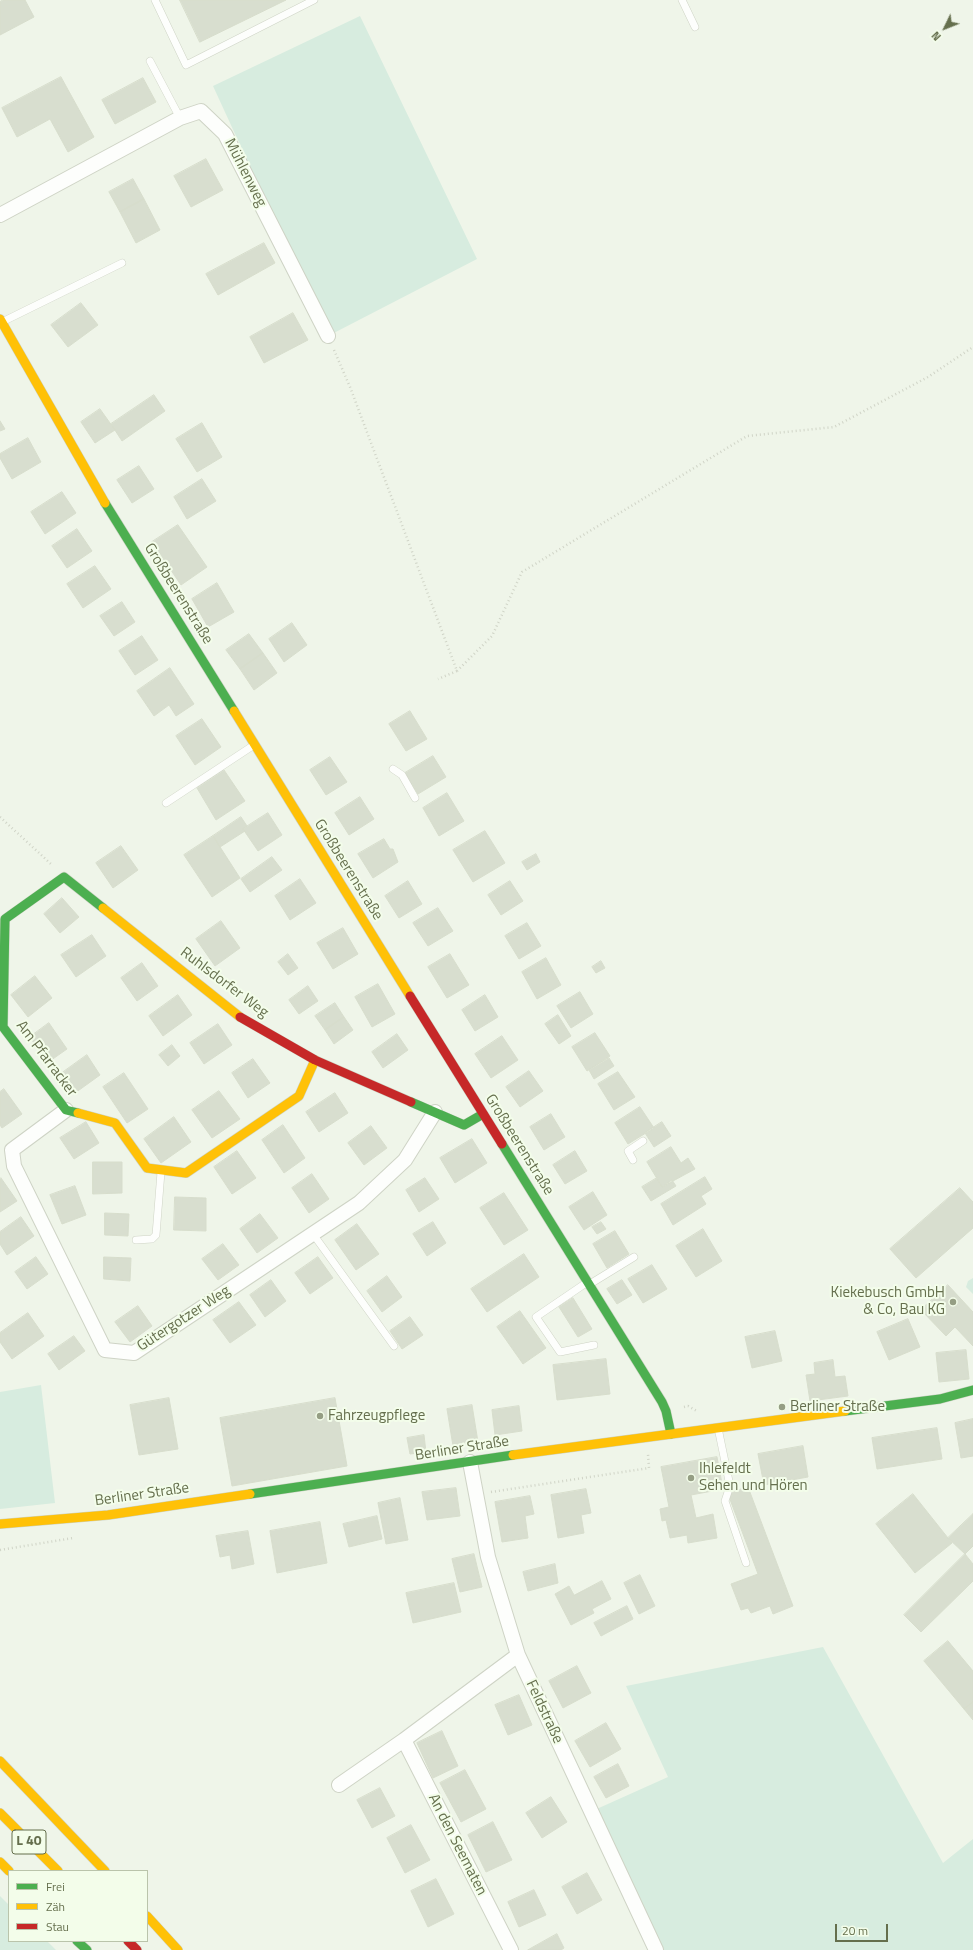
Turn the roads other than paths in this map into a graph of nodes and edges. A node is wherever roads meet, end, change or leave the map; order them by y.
1 (154, 0) edge
2 (314, 0) edge
3 (682, 0) edge
4 (695, 27) dead end
5 (150, 61) dead end
6 (180, 118) junction
7 (0, 215) edge
8 (122, 263) dead end
9 (1, 320) edge
10 (328, 336) road end
11 (254, 745) junction
12 (393, 769) dead end
13 (415, 798) dead end
14 (166, 803) dead end
15 (64, 877) joint
16 (315, 1060) junction
17 (66, 1110) junction
18 (435, 1112) junction
19 (483, 1114) junction
20 (643, 1141) dead end
21 (633, 1160) dead end
22 (161, 1170) junction
23 (313, 1234) junction
24 (136, 1240) dead end
25 (634, 1257) dead end
26 (588, 1284) junction
27 (594, 1345) dead end
28 (394, 1346) dead end
29 (973, 1390) edge
30 (718, 1428) junction
31 (671, 1434) junction
32 (470, 1462) junction
33 (0, 1524) edge
34 (746, 1563) dead end
35 (518, 1655) junction
36 (404, 1740) junction
37 (0, 1761) edge
38 (339, 1785) dead end
39 (0, 1814) edge
40 (0, 1862) edge
41 (57, 1870) edge
42 (104, 1870) edge
43 (8, 1871) edge
44 (148, 1917) edge
45 (78, 1942) edge
46 (129, 1942) edge
47 (87, 1950) edge
48 (137, 1950) edge
49 (178, 1950) edge
50 (511, 1950) edge
51 (656, 1950) edge

1 - 2 lane
3 - 4 lane
5 - 6 lane
6 - 7 street, Mühlenweg
6 - 10 street, Mühlenweg
8 - 9 lane
9 - 11 main road, Großbeerenstraße
11 - 14 lane
11 - 19 main road, Großbeerenstraße
12 - 13 lane
15 - 16 main road, Ruhlsdorfer Weg
15 - 17 main road, Am Pfarracker
16 - 18 main road, Ruhlsdorfer Weg
16 - 22 main road, Am Pfarracker
17 - 22 main road, Am Pfarracker
17 - 23 street, Gütergotzer Weg
18 - 19 main road, Ruhlsdorfer Weg
18 - 23 street, Gütergotzer Weg
19 - 26 main road, Großbeerenstraße
20 - 21 lane
22 - 24 lane
23 - 28 lane
25 - 26 lane
26 - 27 lane
26 - 31 main road, Großbeerenstraße
29 - 30 main road, Berliner Straße
30 - 31 main road, Berliner Straße
30 - 34 lane
31 - 32 main road, Berliner Straße
32 - 33 main road, Berliner Straße
32 - 35 street, Feldstraße
35 - 36 street
35 - 51 street, Feldstraße
36 - 38 street
36 - 50 street, An den Seematen
37 - 42 main road
39 - 41 main road, L 40
40 - 43 main road, L 40
44 - 49 main road
45 - 47 main road
46 - 48 main road

